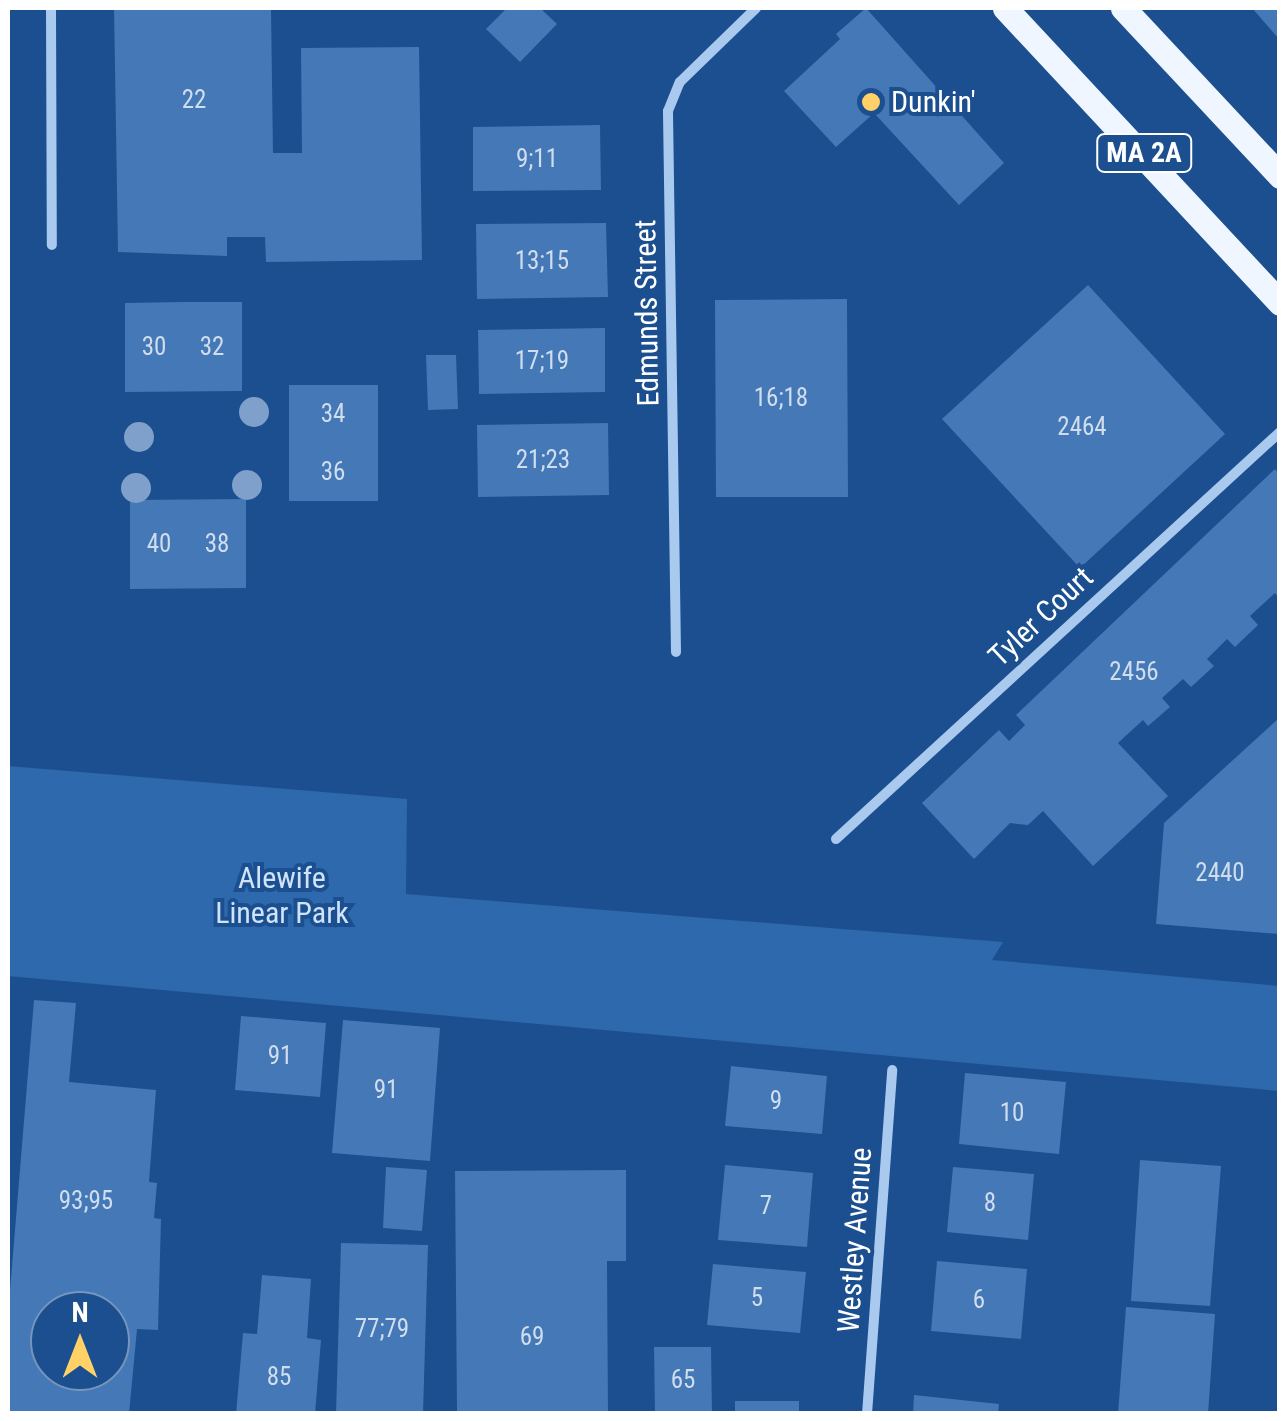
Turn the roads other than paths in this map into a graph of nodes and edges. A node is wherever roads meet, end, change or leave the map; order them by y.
1 (51, 8) edge
2 (756, 8) edge
3 (1123, 8) edge
4 (1010, 9) edge
5 (1280, 176) edge
6 (52, 245) dead end
7 (1280, 302) edge
8 (1280, 432) edge
9 (676, 652) dead end
10 (836, 839) dead end
11 (892, 1070) dead end
12 (867, 1414) edge

1 - 6 street
2 - 9 street, Edmunds Street
3 - 5 main road, MA 2A
4 - 7 main road, MA 2A
8 - 10 street, Tyler Court
11 - 12 street, Westley Avenue

